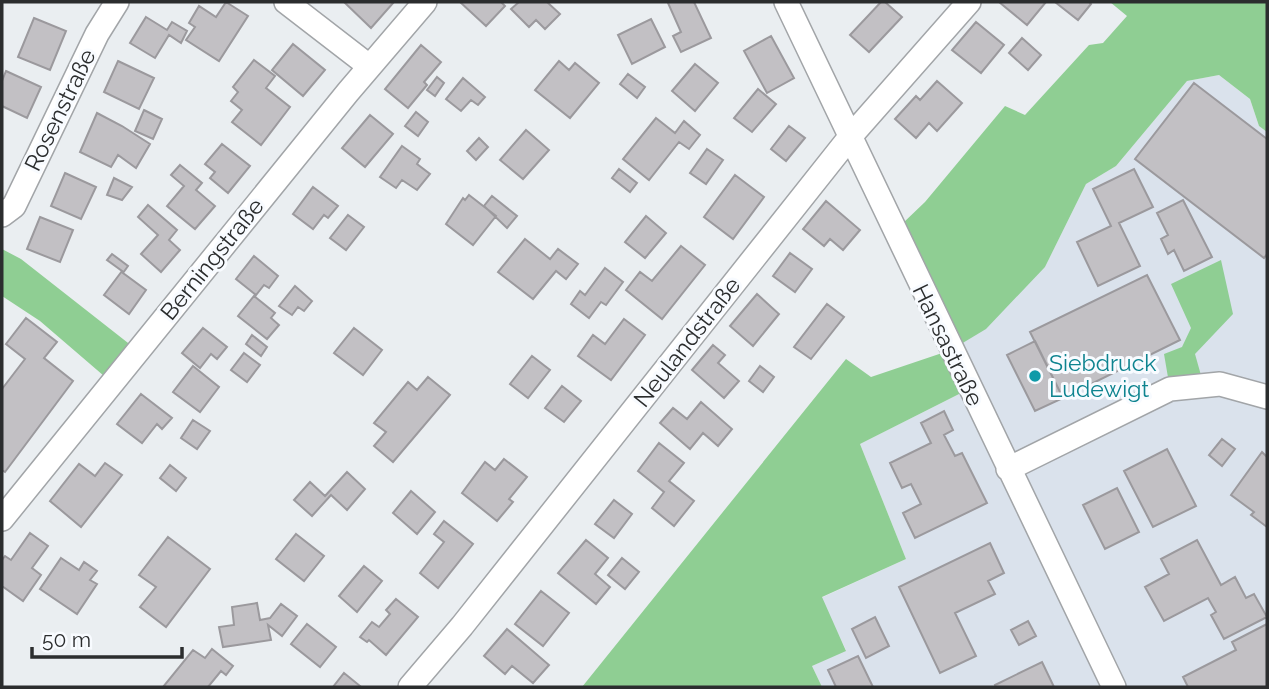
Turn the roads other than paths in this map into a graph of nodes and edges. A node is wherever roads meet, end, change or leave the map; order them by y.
1 (117, 2) edge
2 (286, 2) edge
3 (425, 2) edge
4 (786, 2) edge
5 (970, 2) edge
6 (369, 66) junction
7 (850, 137) junction
8 (2, 215) edge
9 (1267, 397) edge
10 (1008, 469) junction
11 (2, 519) edge
12 (410, 687) edge
13 (1114, 687) edge

1 - 8 street, Rosenstraße
2 - 6 street
3 - 6 street, Berningstraße
4 - 7 street, Hansastraße
5 - 7 street, Neulandstraße
6 - 11 street, Berningstraße
7 - 10 street, Hansastraße
7 - 12 street, Neulandstraße
9 - 10 street
10 - 13 street, Hansastraße

